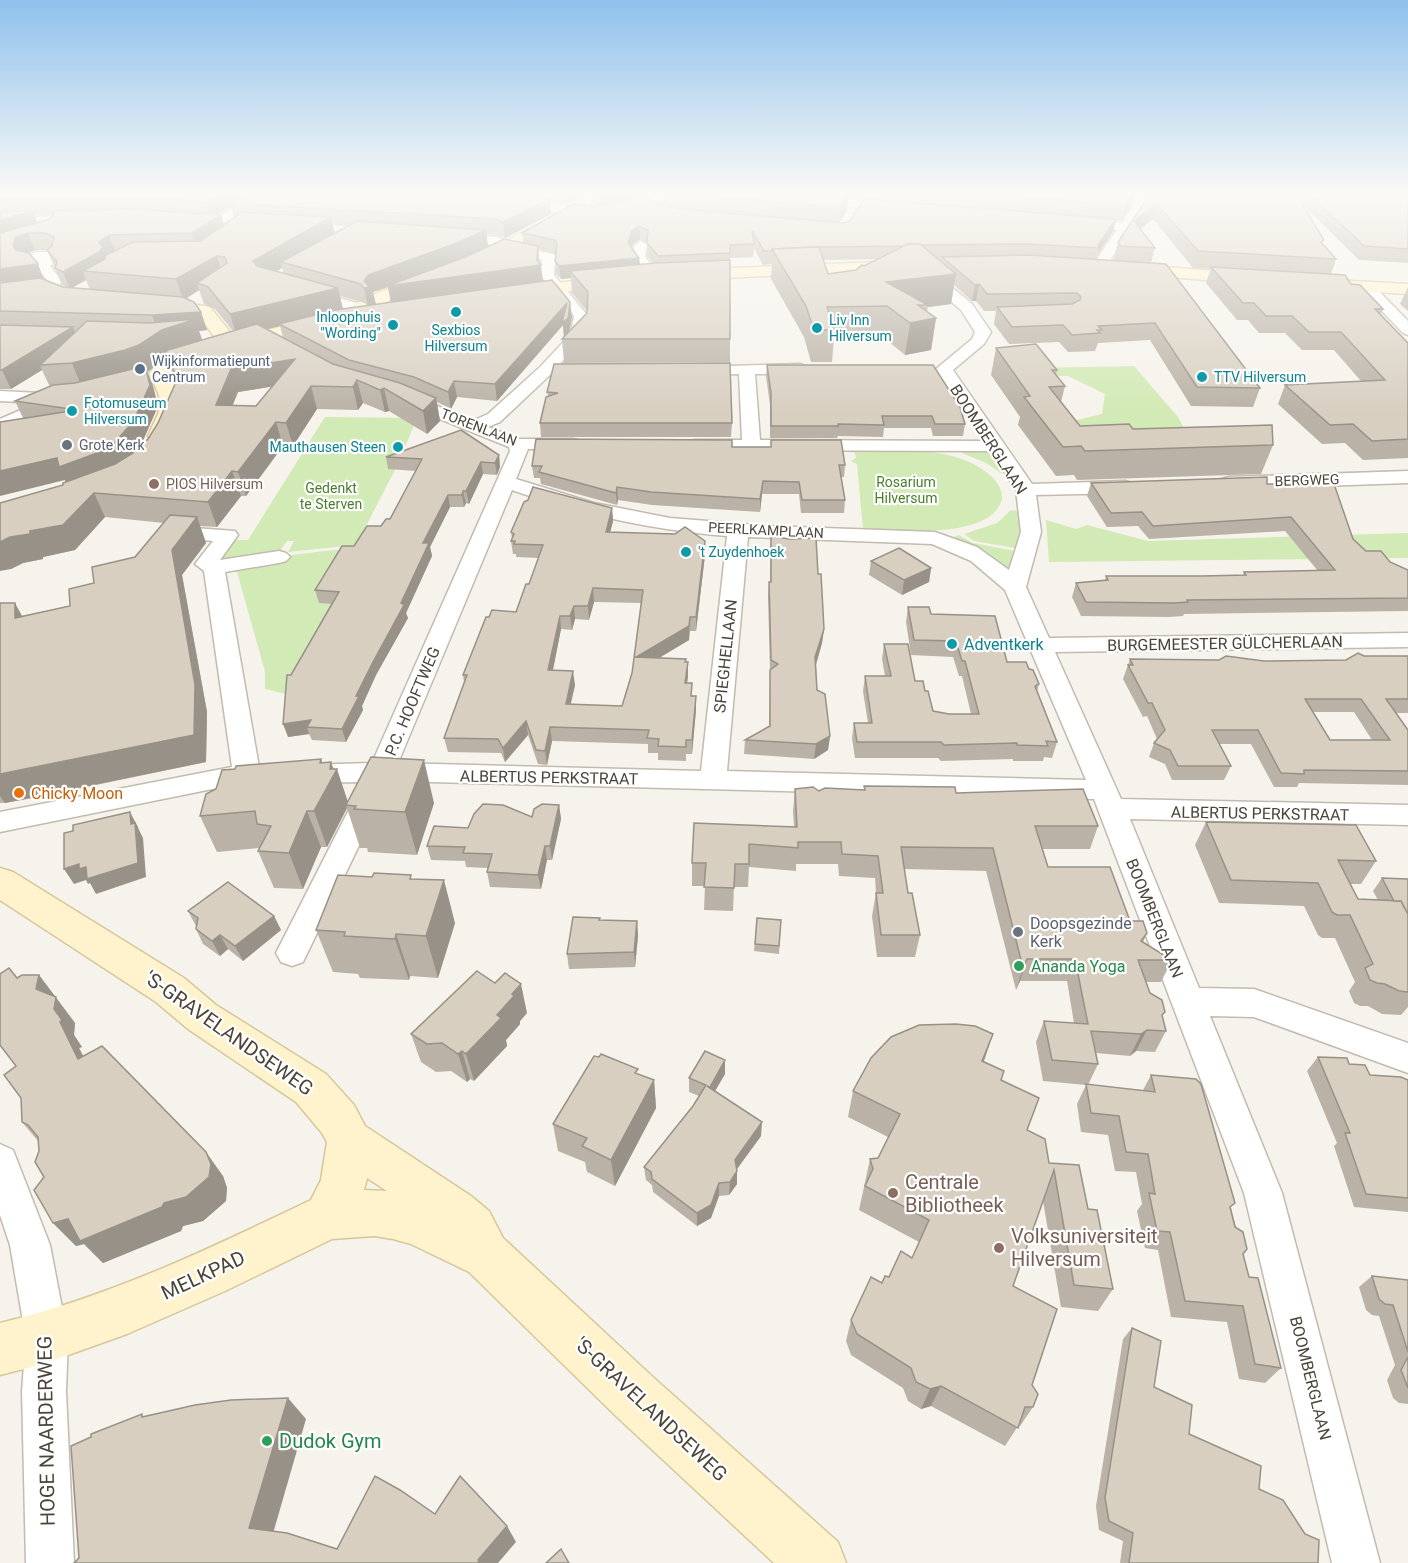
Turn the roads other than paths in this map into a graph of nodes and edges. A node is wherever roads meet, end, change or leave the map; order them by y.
1 (44, 267) edge
2 (463, 267) edge
3 (548, 267) edge
4 (646, 267) edge
5 (897, 267) edge
6 (921, 267) edge
7 (1090, 267) edge
8 (1112, 268) joint
9 (655, 277) junction
10 (1265, 279) edge
11 (1299, 282) edge
12 (558, 287) junction
13 (1367, 287) junction
14 (289, 288) edge
15 (31, 289) edge
16 (1408, 289) edge
17 (58, 292) joint
18 (207, 294) edge
19 (502, 295) edge
20 (142, 303) edge
21 (186, 307) junction
22 (367, 307) junction
23 (401, 309) edge
24 (1408, 330) edge
25 (268, 336) junction
26 (198, 339) edge
27 (227, 341) junction
28 (285, 350) edge
29 (747, 369) junction
30 (813, 369) edge
31 (546, 370) junction
32 (568, 370) edge
33 (681, 370) edge
34 (384, 392) edge
35 (0, 396) edge
36 (0, 425) edge
37 (472, 427) junction
38 (517, 444) junction
39 (587, 444) edge
40 (681, 445) edge
41 (751, 445) junction
42 (997, 446) junction
43 (146, 458) edge
44 (1408, 477) edge
45 (506, 482) junction
46 (1206, 484) edge
47 (1141, 486) edge
48 (1026, 490) junction
49 (738, 531) junction
50 (181, 533) edge
51 (279, 557) dead end
52 (214, 567) junction
53 (1016, 587) junction
54 (1408, 640) edge
55 (1042, 645) junction
56 (381, 772) junction
57 (247, 775) junction
58 (713, 781) junction
59 (1107, 799) junction
60 (1408, 815) edge
61 (0, 822) edge
62 (0, 882) edge
63 (292, 953) dead end
64 (1189, 1002) junction
65 (1408, 1058) edge
66 (349, 1142) junction
67 (0, 1162) edge
68 (328, 1216) junction
69 (486, 1255) junction
70 (46, 1339) junction
71 (0, 1350) edge
72 (50, 1563) edge
73 (817, 1563) edge
74 (1356, 1563) edge

1 - 17 street
2 - 22 street
3 - 12 street
4 - 9 street
5 - 9 street
6 - 42 street, BOOMBERGLAAN
7 - 8 street
8 - 10 street
9 - 12 street
11 - 13 street
12 - 19 street
12 - 31 street
13 - 16 street
13 - 24 street
14 - 22 street
15 - 17 street
18 - 21 street
20 - 21 street
21 - 27 street
22 - 23 street
22 - 25 street
25 - 27 street
25 - 28 street
26 - 27 street
27 - 43 street
29 - 30 street
29 - 33 street
29 - 41 street
31 - 32 street
31 - 37 street
34 - 37 street, TORENLAAN
35 - 36 street
37 - 38 street, TORENLAAN
38 - 39 street, TORENLAAN
38 - 45 street, P.C. HOOFTWEG
40 - 41 street
41 - 42 street
42 - 48 street, BOOMBERGLAAN
44 - 46 street, BERGWEG
45 - 49 street, PEERLKAMPLAAN
45 - 56 street, P.C. HOOFTWEG
47 - 48 street
48 - 53 street, BOOMBERGLAAN
49 - 53 street, PEERLKAMPLAAN
49 - 58 street, SPIEGHELLAAN
50 - 52 street
51 - 52 street
52 - 57 street
53 - 55 street, BOOMBERGLAAN
54 - 55 street, BURGEMEESTER GÜLCHERLAAN
55 - 59 street, BOOMBERGLAAN
56 - 57 street, ALBERTUS PERKSTRAAT
56 - 58 street, ALBERTUS PERKSTRAAT
56 - 63 street, P.C. HOOFTWEG
57 - 61 street, ALBERTUS PERKSTRAAT
58 - 59 street, ALBERTUS PERKSTRAAT
59 - 60 street, ALBERTUS PERKSTRAAT
59 - 64 street, BOOMBERGLAAN
62 - 66 street, 'S-GRAVELANDSEWEG
64 - 65 street
64 - 74 street, BOOMBERGLAAN
66 - 68 street
66 - 69 street, 'S-GRAVELANDSEWEG
67 - 70 street, HOGE NAARDERWEG
68 - 69 street, 'S-GRAVELANDSEWEG
68 - 70 street, MELKPAD
69 - 73 street, 'S-GRAVELANDSEWEG
70 - 71 street, MELKPAD
70 - 72 street, HOGE NAARDERWEG

